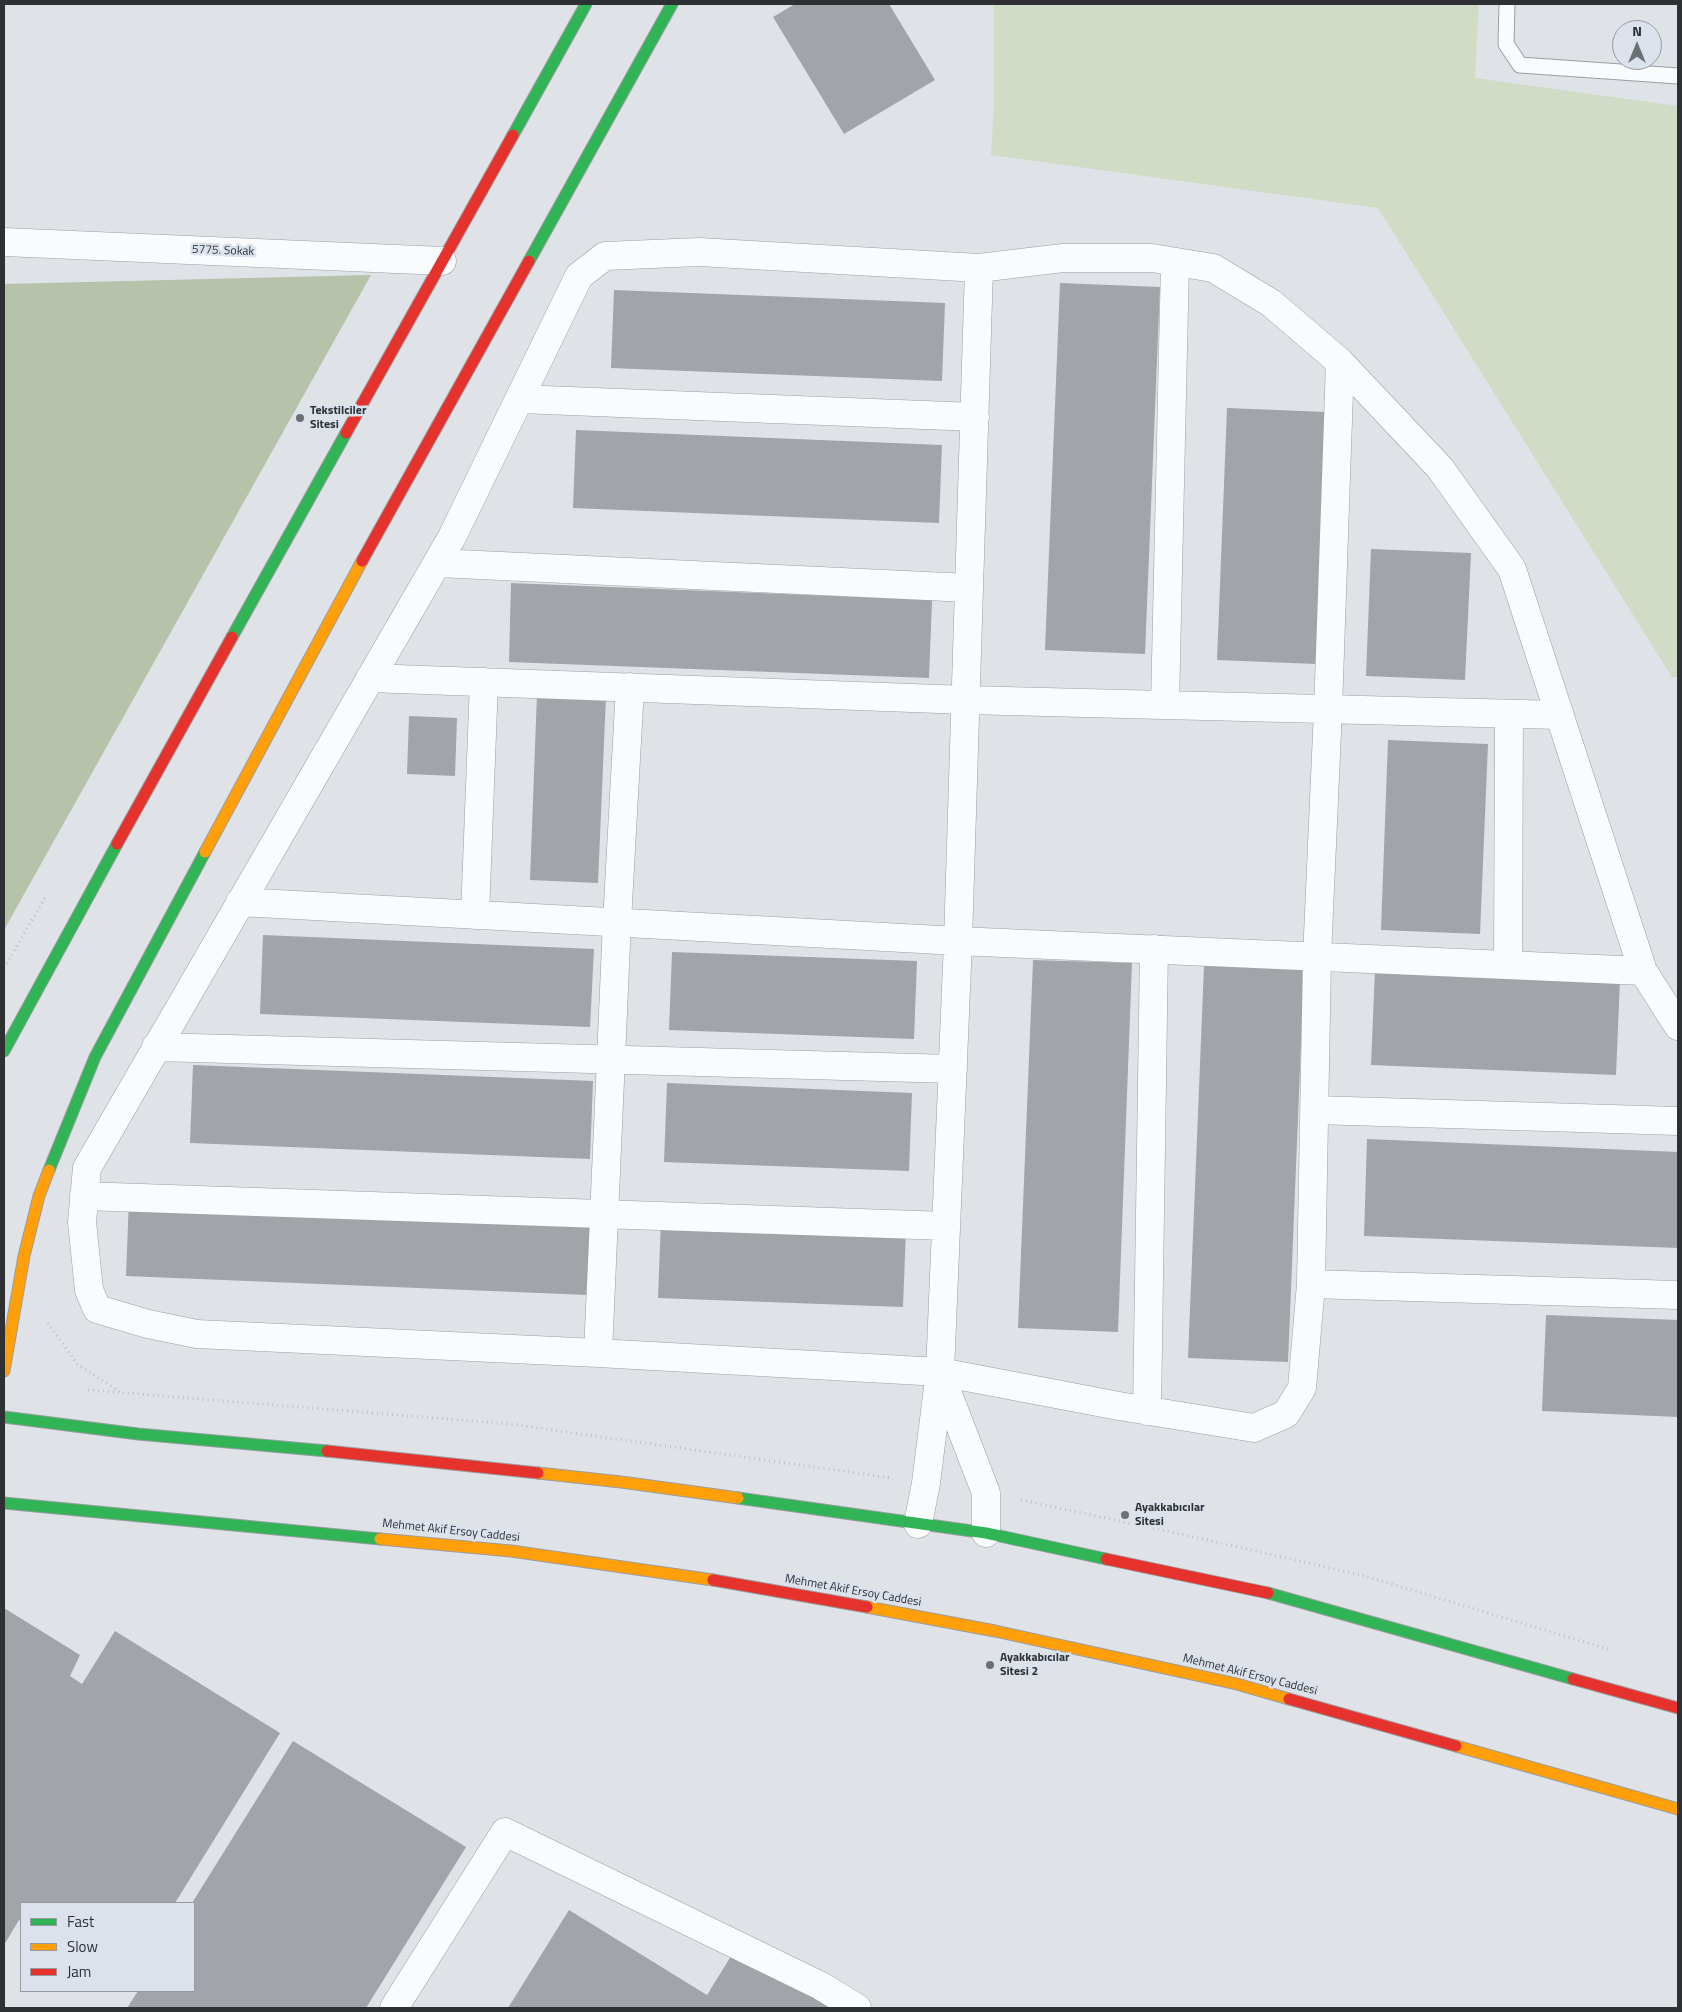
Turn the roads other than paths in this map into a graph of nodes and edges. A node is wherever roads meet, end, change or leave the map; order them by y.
1 (586, 4) edge
2 (672, 4) edge
3 (1507, 4) edge
4 (1678, 76) edge
5 (4, 242) edge
6 (442, 261) junction
7 (1175, 262) junction
8 (979, 268) junction
9 (1340, 362) junction
10 (519, 399) junction
11 (975, 417) junction
12 (436, 564) junction
13 (970, 588) junction
14 (370, 678) junction
15 (484, 682) junction
16 (630, 687) junction
17 (966, 700) junction
18 (1165, 705) junction
19 (1328, 710) junction
20 (1509, 714) junction
21 (1560, 715) junction
22 (240, 902) junction
23 (475, 914) junction
24 (617, 922) junction
25 (958, 940) junction
26 (1154, 949) junction
27 (1317, 957) junction
28 (1508, 965) junction
29 (1643, 971) junction
30 (1678, 1026) edge
31 (156, 1047) junction
32 (4, 1051) edge
33 (610, 1059) junction
34 (953, 1069) junction
35 (1315, 1110) junction
36 (1678, 1122) edge
37 (84, 1196) junction
38 (604, 1213) junction
39 (946, 1226) junction
40 (1311, 1284) junction
41 (1678, 1295) edge
42 (598, 1353) junction
43 (4, 1372) edge
44 (940, 1372) junction
45 (1147, 1411) junction
46 (4, 1417) edge
47 (4, 1503) edge
48 (918, 1524) junction
49 (986, 1533) junction
50 (1678, 1708) edge
51 (1678, 1809) edge
52 (394, 2008) edge
53 (857, 2008) edge

1 - 6 main road
2 - 43 main road
3 - 4 lane
5 - 6 street, 5775. Sokak
6 - 32 main road
7 - 8 street
7 - 9 street
7 - 18 street
8 - 10 street
8 - 11 street
9 - 19 street
9 - 21 street
10 - 11 street
10 - 12 street
11 - 13 street
12 - 13 street
12 - 14 street
13 - 17 street
14 - 15 street
14 - 22 street
15 - 16 street
15 - 23 street
16 - 17 street
16 - 24 street
17 - 18 street
17 - 25 street
18 - 19 street
19 - 20 street
19 - 27 street
20 - 21 street
20 - 28 street
21 - 29 street
22 - 23 street
22 - 31 street
23 - 24 street
24 - 25 street
24 - 33 street
25 - 26 street
25 - 34 street
26 - 27 street
26 - 45 street
27 - 28 street
27 - 35 street
28 - 29 street
29 - 30 street
31 - 33 street
31 - 37 street
33 - 34 street
33 - 38 street
34 - 39 street
35 - 36 street
35 - 40 street
37 - 38 street
37 - 42 street
38 - 39 street
38 - 42 street
39 - 44 street
40 - 41 street
40 - 45 street
42 - 44 street
44 - 45 street
44 - 48 street
44 - 49 street
46 - 48 main road
47 - 51 main road, Mehmet Akif Ersoy Caddesi
48 - 49 main road
49 - 50 main road
52 - 53 street

